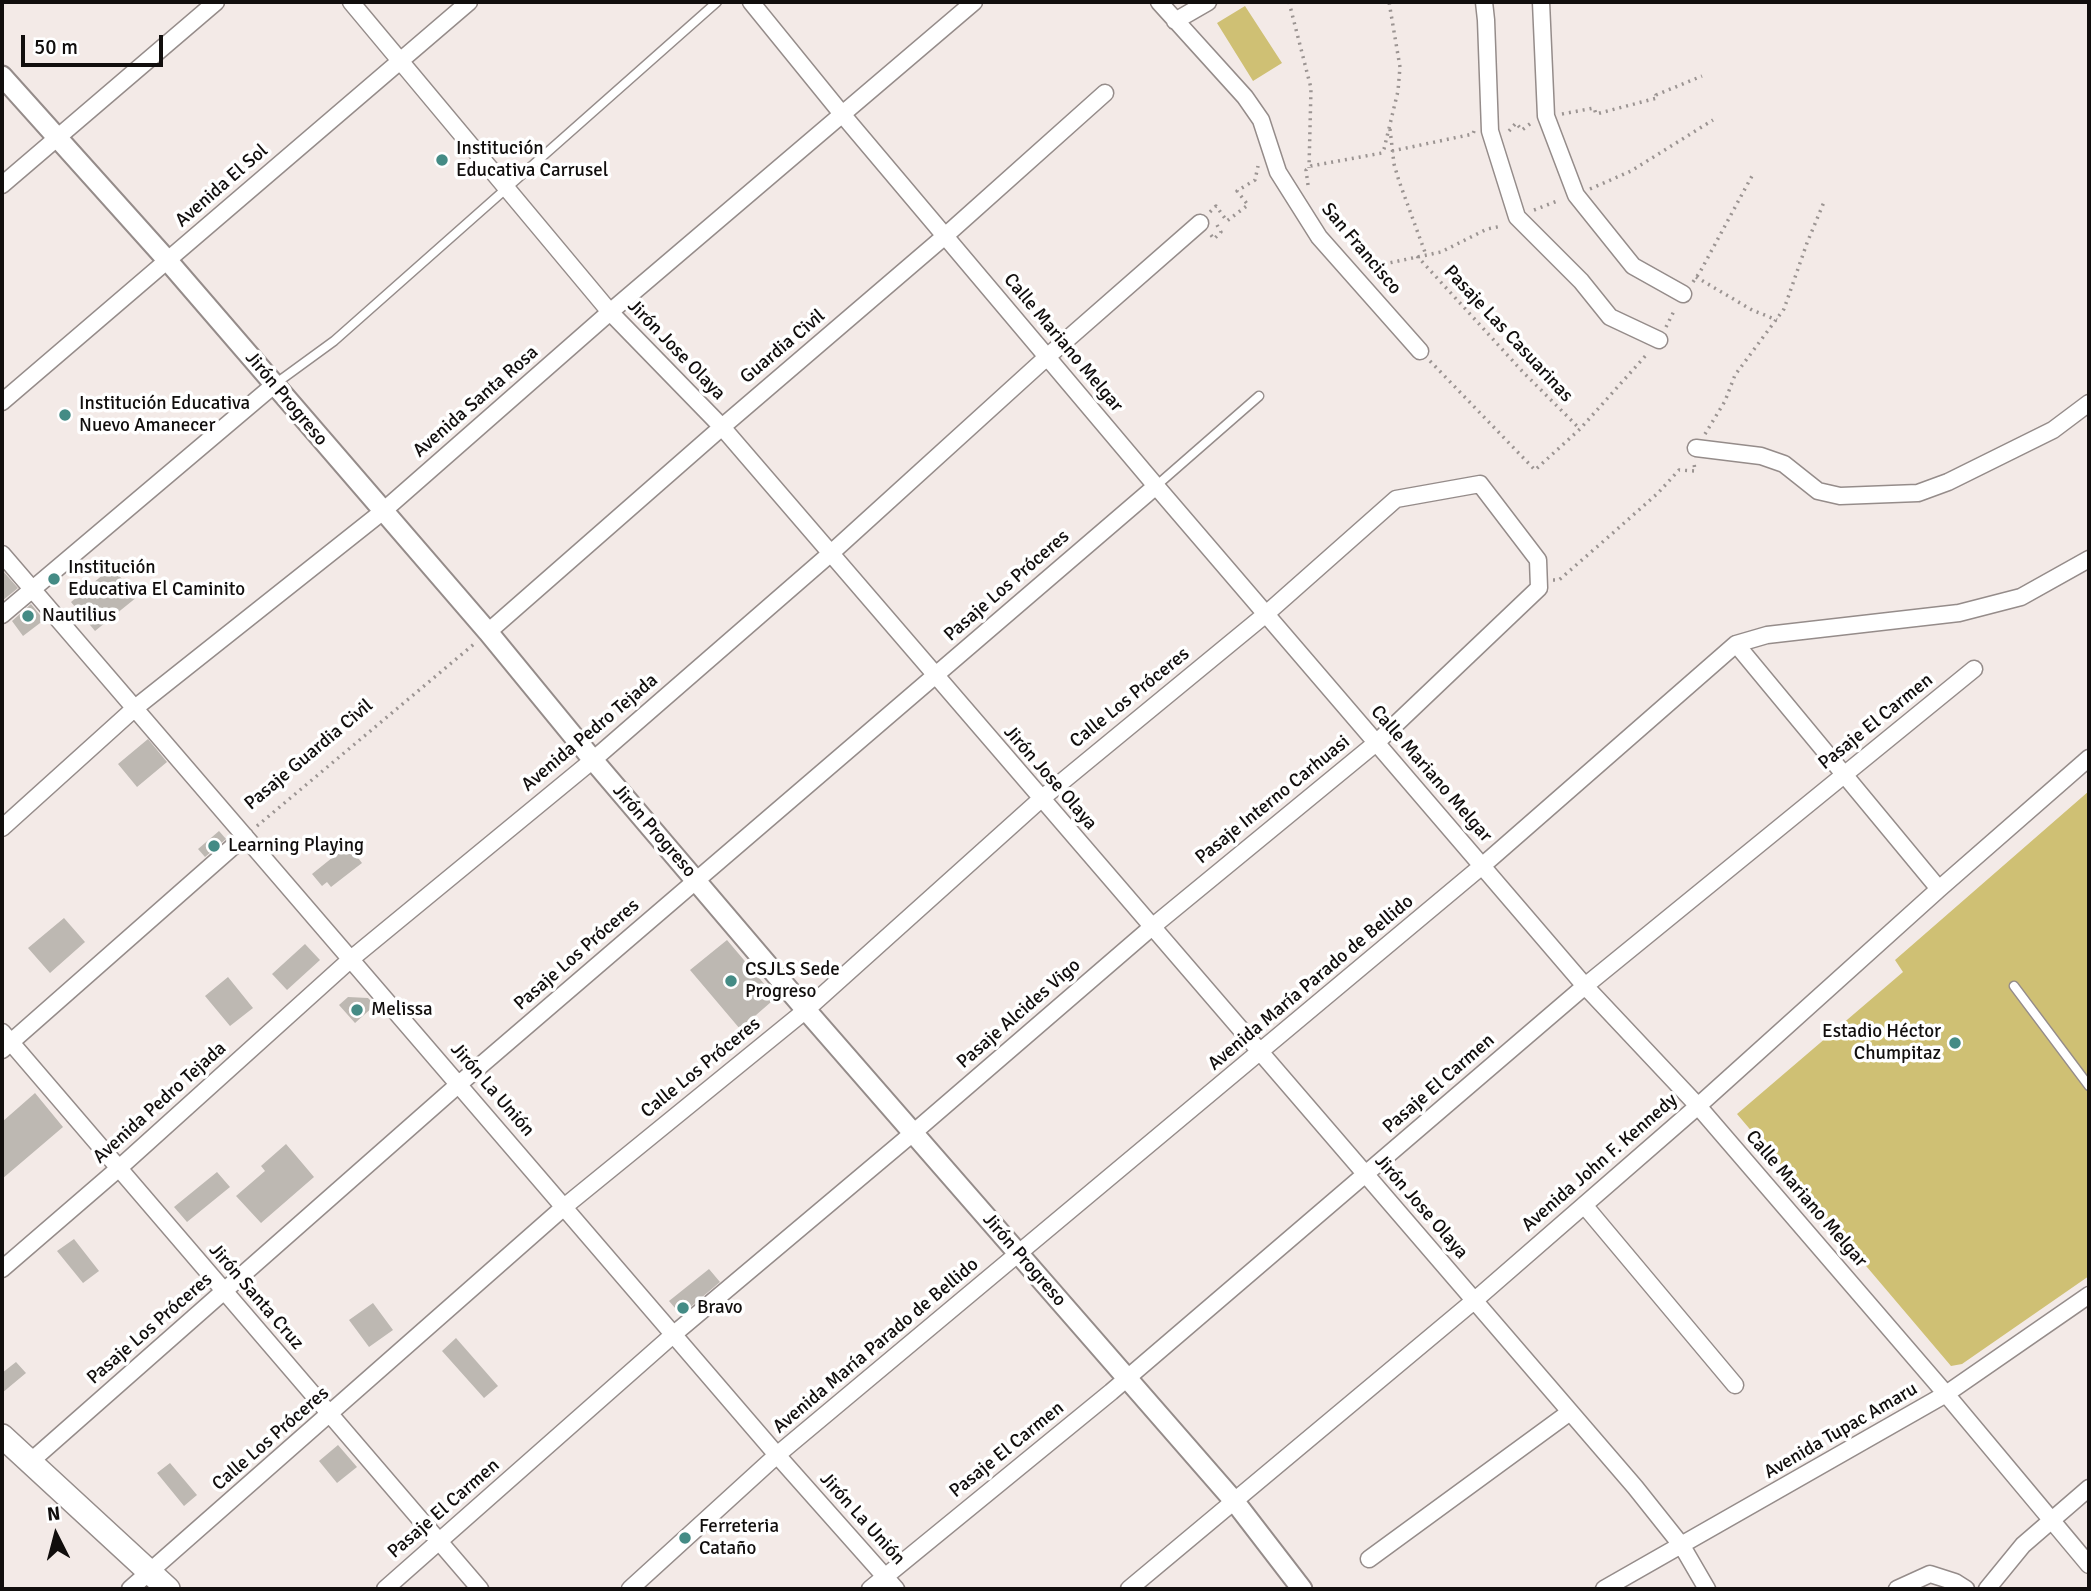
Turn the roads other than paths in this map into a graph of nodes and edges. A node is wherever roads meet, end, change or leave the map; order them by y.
1 (216, 2) edge
2 (351, 2) edge
3 (469, 2) edge
4 (717, 2) edge
5 (751, 2) edge
6 (974, 2) edge
7 (1159, 2) edge
8 (1209, 2) edge
9 (1484, 2) edge
10 (1541, 2) edge
11 (1175, 21) junction
12 (401, 61) junction
13 (2, 76) edge
14 (1105, 93) dead end
15 (842, 114) junction
16 (56, 139) junction
17 (2, 185) edge
18 (508, 189) junction
19 (1200, 223) road end
20 (946, 236) junction
21 (168, 261) junction
22 (1683, 294) road end
23 (610, 312) junction
24 (1660, 340) road end
25 (1420, 351) road end
26 (1047, 357) junction
27 (274, 385) junction
28 (1259, 396) dead end
29 (2, 402) edge
30 (2089, 403) edge
31 (722, 427) junction
32 (1696, 448) road end
33 (1156, 486) junction
34 (1396, 499) joint
35 (382, 512) junction
36 (2, 554) edge
37 (830, 554) junction
38 (2089, 559) edge
39 (31, 589) junction
40 (1266, 614) junction
41 (2, 615) edge
42 (488, 632) junction
43 (1736, 644) junction
44 (1974, 669) dead end
45 (935, 676) junction
46 (135, 708) junction
47 (1376, 743) junction
48 (2089, 758) edge
49 (593, 760) junction
50 (1844, 775) junction
51 (1041, 799) junction
52 (2, 828) edge
53 (245, 836) junction
54 (1482, 866) junction
55 (696, 880) junction
56 (1939, 888) junction
57 (1152, 927) junction
58 (352, 959) junction
59 (1585, 986) junction
60 (2014, 986) dead end
61 (806, 1010) junction
62 (5, 1041) edge
63 (1260, 1053) junction
64 (459, 1084) junction
65 (2089, 1086) edge
66 (1698, 1106) junction
67 (913, 1133) junction
68 (118, 1169) junction
69 (1365, 1175) junction
70 (1584, 1205) junction
71 (564, 1207) junction
72 (1019, 1254) junction
73 (2, 1269) edge
74 (223, 1292) junction
75 (2089, 1295) edge
76 (1475, 1300) junction
77 (674, 1334) junction
78 (1127, 1377) junction
79 (1735, 1385) dead end
80 (1946, 1394) junction
81 (1570, 1412) junction
82 (330, 1415) junction
83 (2, 1436) edge
84 (777, 1455) junction
85 (30, 1462) junction
86 (2089, 1488) edge
87 (1235, 1502) junction
88 (2052, 1518) junction
89 (439, 1542) junction
90 (1682, 1546) junction
91 (1369, 1559) dead end
92 (2089, 1565) edge
93 (150, 1573) junction
94 (885, 1576) junction
95 (130, 1589) edge
96 (168, 1589) edge
97 (385, 1589) edge
98 (480, 1589) edge
99 (630, 1589) edge
100 (870, 1589) edge
101 (896, 1589) edge
102 (1129, 1589) edge
103 (1302, 1589) edge
104 (1604, 1589) edge
105 (1707, 1589) edge
106 (1897, 1589) edge
107 (1966, 1589) edge
108 (1987, 1589) edge

1 - 16 street
2 - 12 street, Jirón Jose Olaya
3 - 12 street, Avenida El Sol
4 - 18 lane
5 - 15 street, Calle Mariano Melgar
6 - 15 street, Avenida Santa Rosa
7 - 11 street, San Francisco
8 - 11 street
9 - 24 street
10 - 22 street
11 - 25 street, San Francisco
12 - 18 street, Jirón Jose Olaya
12 - 21 street, Avenida El Sol
13 - 16 street, Jirón Progreso
14 - 20 street, Guardia Civil
15 - 20 street, Calle Mariano Melgar
15 - 23 street, Avenida Santa Rosa
16 - 17 street
16 - 21 street, Jirón Progreso
18 - 23 street, Jirón Jose Olaya
18 - 27 lane
19 - 26 street, Avenida Pedro Tejada
20 - 26 street, Calle Mariano Melgar
20 - 31 street, Guardia Civil
21 - 27 street, Jirón Progreso
21 - 29 street, Avenida El Sol
23 - 31 street, Jirón Jose Olaya
23 - 35 street, Avenida Santa Rosa
26 - 33 street, Calle Mariano Melgar
26 - 37 street, Avenida Pedro Tejada
27 - 35 street, Jirón Progreso
27 - 39 street
28 - 33 lane
30 - 32 street
31 - 37 street, Jirón Jose Olaya
31 - 42 street, Guardia Civil
33 - 40 street, Calle Mariano Melgar
33 - 45 street, Pasaje Los Próceres
34 - 40 street, Calle Los Próceres
34 - 47 street, Pasaje Interno Carhuasi
35 - 42 street, Jirón Progreso
35 - 46 street, Avenida Santa Rosa
36 - 39 street, Jirón La Unión
37 - 45 street, Jirón Jose Olaya
37 - 49 street, Avenida Pedro Tejada
38 - 43 street, Avenida María Parado de Bellido
39 - 41 street
39 - 46 street, Jirón La Unión
40 - 47 street, Calle Mariano Melgar
40 - 51 street, Calle Los Próceres
42 - 49 street, Jirón Progreso
43 - 50 street
43 - 54 street, Avenida María Parado de Bellido
44 - 50 street, Pasaje El Carmen
45 - 51 street, Jirón Jose Olaya
45 - 55 street, Pasaje Los Próceres
46 - 52 street, Avenida Santa Rosa
46 - 53 street, Jirón La Unión
47 - 54 street, Calle Mariano Melgar
47 - 57 street, Pasaje Interno Carhuasi
48 - 56 street, Avenida John F. Kennedy
49 - 55 street, Jirón Progreso
49 - 58 street, Avenida Pedro Tejada
50 - 56 street
50 - 59 street, Pasaje El Carmen
51 - 57 street, Jirón Jose Olaya
51 - 61 street, Calle Los Próceres
53 - 58 street, Jirón La Unión
53 - 62 street, Pasaje Guardia Civil
54 - 59 street, Calle Mariano Melgar
54 - 63 street, Avenida María Parado de Bellido
55 - 61 street, Jirón Progreso
55 - 64 street, Pasaje Los Próceres
56 - 66 street, Avenida John F. Kennedy
57 - 63 street, Jirón Jose Olaya
57 - 67 street, Pasaje Alcides Vigo
58 - 64 street, Jirón La Unión
58 - 68 street, Avenida Pedro Tejada
59 - 66 street, Calle Mariano Melgar
59 - 69 street, Pasaje El Carmen
60 - 65 lane
61 - 67 street, Jirón Progreso
61 - 71 street, Calle Los Próceres
62 - 68 street, Jirón Santa Cruz
63 - 69 street, Jirón Jose Olaya
63 - 72 street, Avenida María Parado de Bellido
64 - 71 street, Jirón La Unión
64 - 74 street, Pasaje Los Próceres
66 - 70 street, Avenida John F. Kennedy
66 - 80 street, Calle Mariano Melgar
67 - 72 street, Jirón Progreso
67 - 77 street, Pasaje El Carmen
68 - 73 street, Avenida Pedro Tejada
68 - 74 street, Jirón Santa Cruz
69 - 76 street, Jirón Jose Olaya
69 - 78 street, Pasaje El Carmen
70 - 76 street, Avenida John F. Kennedy
70 - 79 street
71 - 77 street, Jirón La Unión
71 - 82 street, Calle Los Próceres
72 - 78 street, Jirón Progreso
72 - 84 street, Avenida María Parado de Bellido
74 - 82 street, Jirón Santa Cruz
74 - 85 street, Pasaje Los Próceres
75 - 80 street, Avenida Tupac Amaru
76 - 81 street, Jirón Jose Olaya
76 - 87 street, Avenida John F. Kennedy
77 - 84 street, Jirón La Unión
77 - 89 street, Pasaje El Carmen
78 - 87 street, Jirón Progreso
78 - 94 street, Pasaje El Carmen
80 - 88 street, Calle Mariano Melgar
80 - 90 street, Avenida Tupac Amaru
81 - 90 street, Jirón Jose Olaya
81 - 91 street
82 - 89 street, Jirón Santa Cruz
82 - 93 street, Calle Los Próceres
83 - 85 main road
84 - 94 street, Jirón La Unión
84 - 99 street, Avenida María Parado de Bellido
85 - 93 main road
86 - 88 street
87 - 102 street, Avenida John F. Kennedy
87 - 103 street, Jirón Progreso
88 - 92 street, Calle Mariano Melgar
88 - 108 street
89 - 97 street, Pasaje El Carmen
89 - 98 street, Jirón Santa Cruz
90 - 104 street, Avenida Tupac Amaru
90 - 105 street, Jirón Jose Olaya
93 - 95 street, Calle Los Próceres
93 - 96 main road
94 - 100 street, Pasaje El Carmen
94 - 101 street, Jirón La Unión
106 - 107 street

